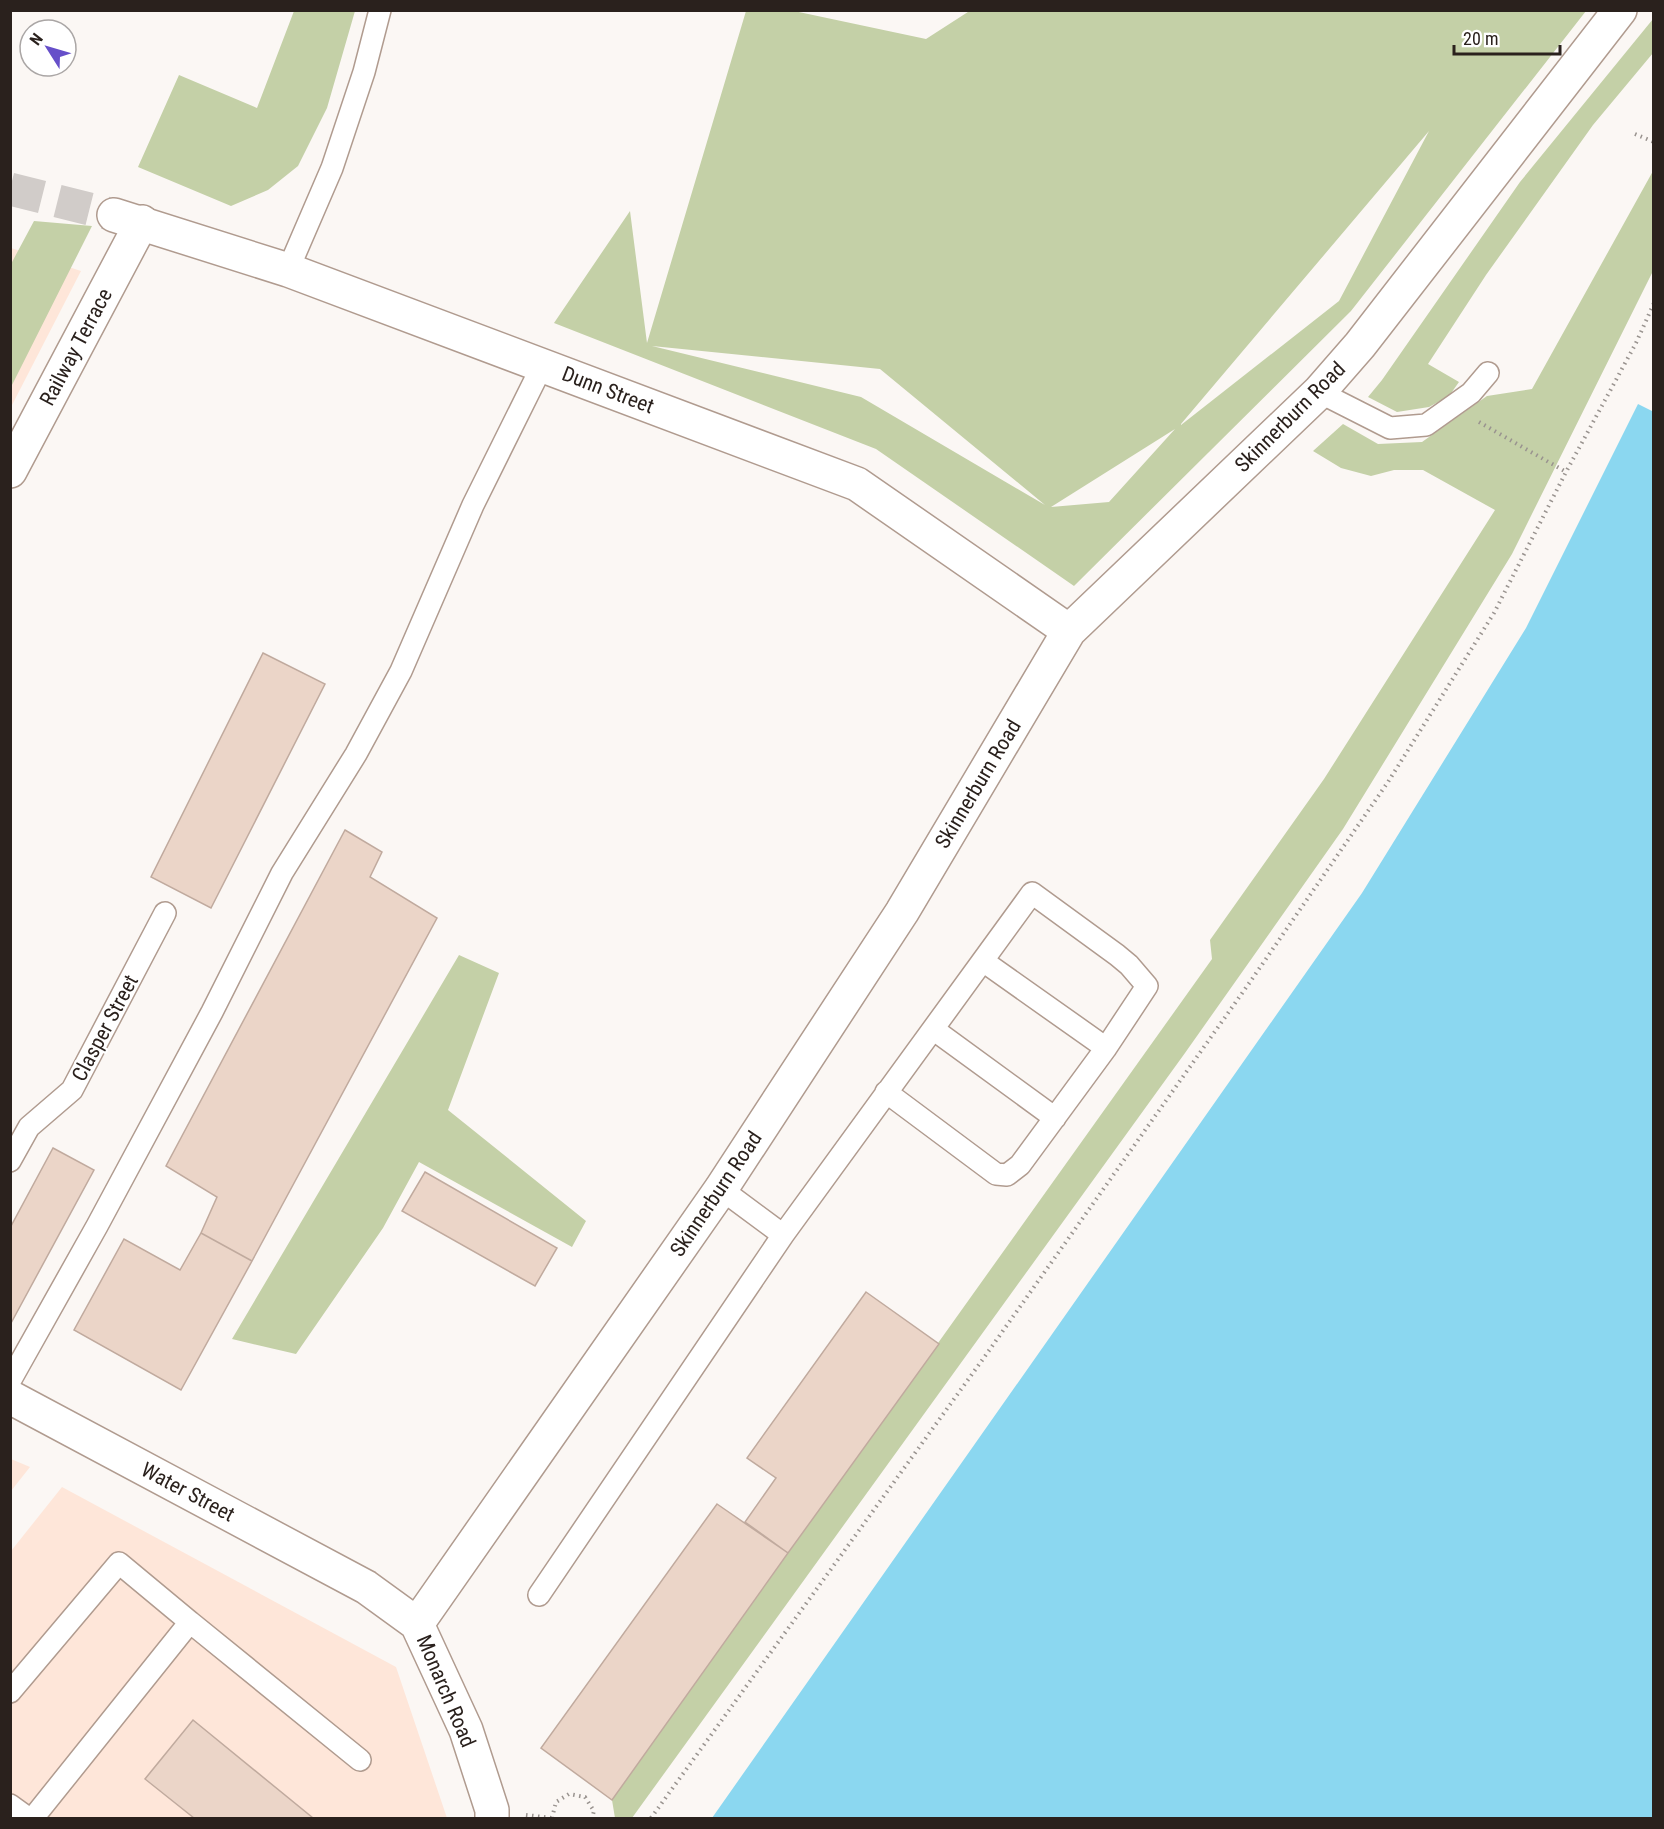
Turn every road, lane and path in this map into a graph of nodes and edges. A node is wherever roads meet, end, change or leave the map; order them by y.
1 (380, 10) edge
2 (1620, 10) edge
3 (1635, 134) dead end
4 (1653, 142) edge
5 (128, 218) joint
6 (288, 270) junction
7 (1653, 303) edge
8 (542, 366) junction
9 (1488, 373) dead end
10 (1319, 392) junction
11 (1454, 407) junction
12 (10, 471) edge
13 (1566, 472) junction
14 (1069, 631) junction
15 (165, 913) dead end
16 (983, 961) junction
17 (933, 1029) junction
18 (1106, 1048) junction
19 (886, 1092) junction
20 (1055, 1118) junction
21 (10, 1161) edge
22 (721, 1189) junction
23 (783, 1235) junction
24 (10, 1381) edge
25 (10, 1397) edge
26 (366, 1587) joint
27 (539, 1595) dead end
28 (190, 1622) junction
29 (417, 1624) junction
30 (10, 1692) edge
31 (360, 1760) dead end
32 (10, 1804) edge
33 (525, 1815) dead end
34 (28, 1818) edge
35 (33, 1818) edge
36 (492, 1818) edge
37 (552, 1818) edge
38 (592, 1818) edge
39 (651, 1818) edge

1 - 6 lane
2 - 10 street, Skinnerburn Road
3 - 4 path
5 - 6 street, Dunn Street
5 - 12 street, Railway Terrace
6 - 8 street, Dunn Street
7 - 13 path
8 - 14 street, Dunn Street
8 - 24 lane
9 - 11 lane
10 - 11 lane
10 - 14 street, Skinnerburn Road
11 - 13 path
13 - 39 path
14 - 22 street, Skinnerburn Road
15 - 21 lane, Clasper Street
16 - 17 lane
16 - 18 lane
16 - 18 lane
17 - 19 lane
17 - 20 lane
18 - 20 lane
19 - 20 lane
19 - 23 lane
22 - 23 lane
22 - 29 street, Skinnerburn Road
23 - 27 lane
25 - 26 street, Water Street
26 - 29 street, Monarch Road
28 - 30 lane
28 - 31 lane
28 - 35 lane
29 - 36 street, Monarch Road
32 - 34 lane
33 - 37 path
37 - 38 path

